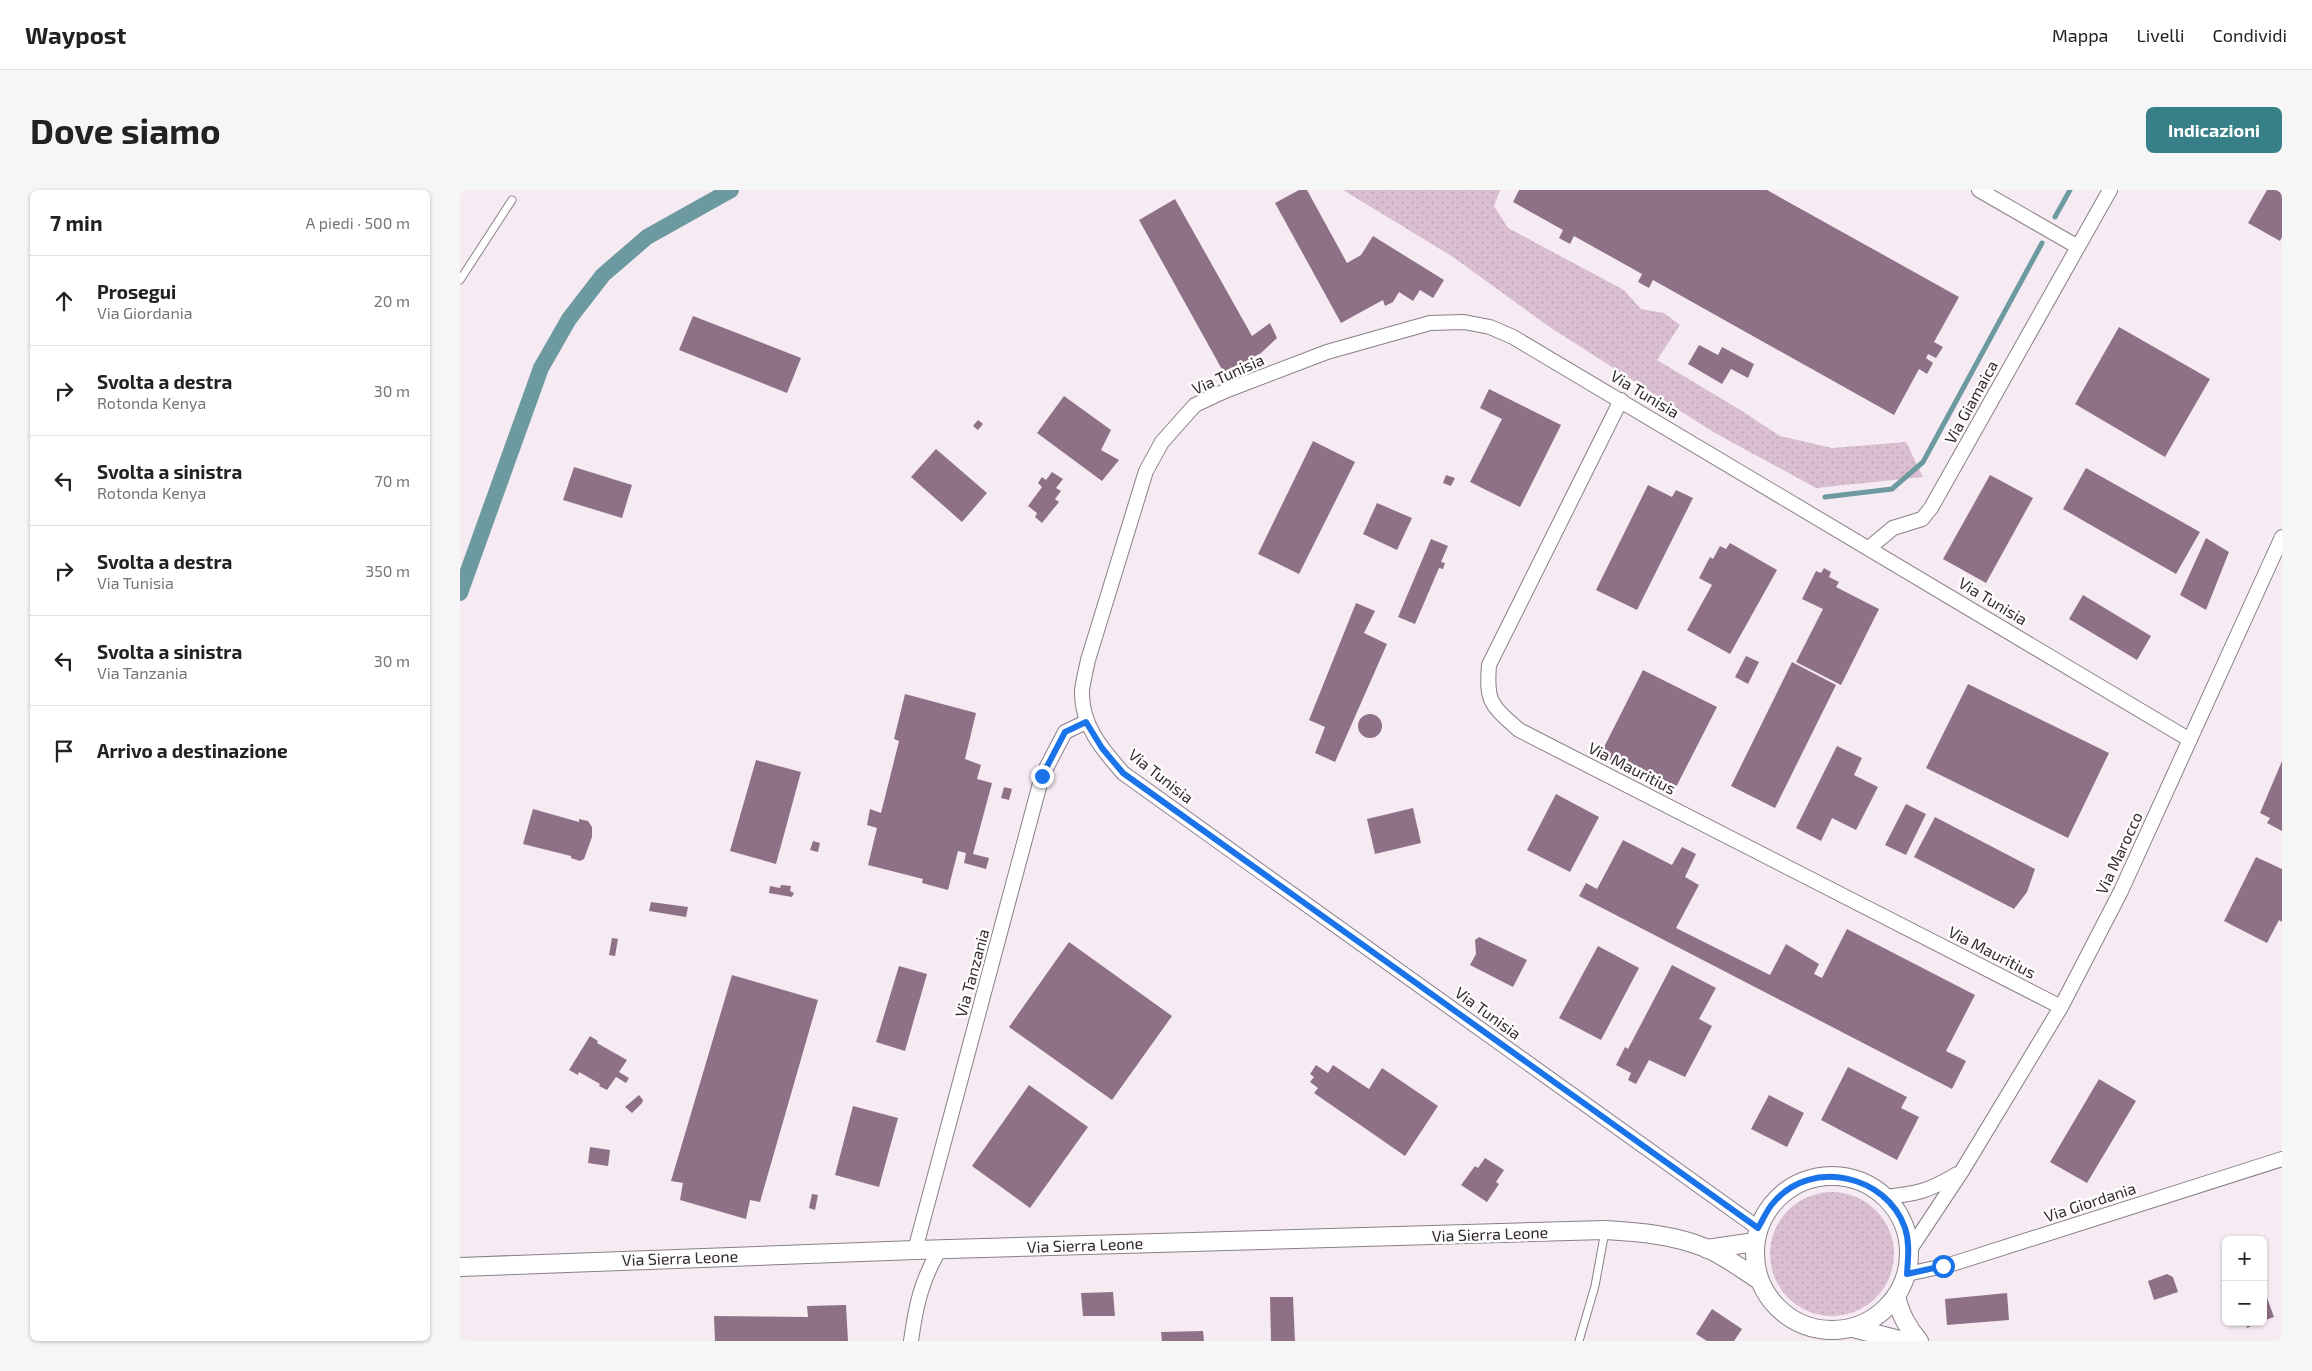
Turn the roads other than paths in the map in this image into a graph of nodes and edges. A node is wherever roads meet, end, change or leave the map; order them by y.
1 (1979, 190) edge
2 (2110, 190) edge
3 (512, 200) dead end
4 (2078, 247) junction
5 (460, 280) edge
6 (1621, 400) junction
7 (2282, 537) edge
8 (1869, 548) junction
9 (1086, 722) junction
10 (2190, 740) junction
11 (2061, 1007) junction
12 (2282, 1159) edge
13 (1962, 1170) junction
14 (1884, 1197) junction
15 (1605, 1230) junction
16 (1757, 1235) junction
17 (1708, 1249) junction
18 (915, 1250) junction
19 (939, 1250) junction
20 (1909, 1250) junction
21 (460, 1268) edge
22 (1907, 1274) junction
23 (1759, 1280) junction
24 (1896, 1297) junction
25 (1853, 1328) junction
26 (911, 1341) edge
27 (1579, 1341) edge
28 (1903, 1341) edge
29 (1919, 1341) edge

1 - 4 street
2 - 4 street, Via Giamaica
3 - 5 lane
4 - 8 street, Via Giamaica
6 - 8 street, Via Tunisia
6 - 9 street, Via Tunisia
6 - 11 street, Via Mauritius
7 - 10 street, Via Marocco
8 - 10 street, Via Tunisia
9 - 16 street, Via Tunisia
9 - 18 street, Via Tanzania
10 - 11 street, Via Marocco
11 - 13 street, Via Marocco
12 - 22 street, Via Giordania
13 - 14 street, Via Marocco
13 - 20 street, Via Marocco
14 - 16 street
14 - 20 street
15 - 17 street, Via Sierra Leone
15 - 19 street, Via Sierra Leone
15 - 27 lane
16 - 17 street, Via Sierra Leone
16 - 23 street
17 - 23 street, Via Sierra Leone
18 - 19 street, Via Sierra Leone
18 - 21 street, Via Sierra Leone
19 - 26 street
20 - 22 street
22 - 24 street
23 - 25 street
24 - 25 street
24 - 29 street
25 - 28 street

